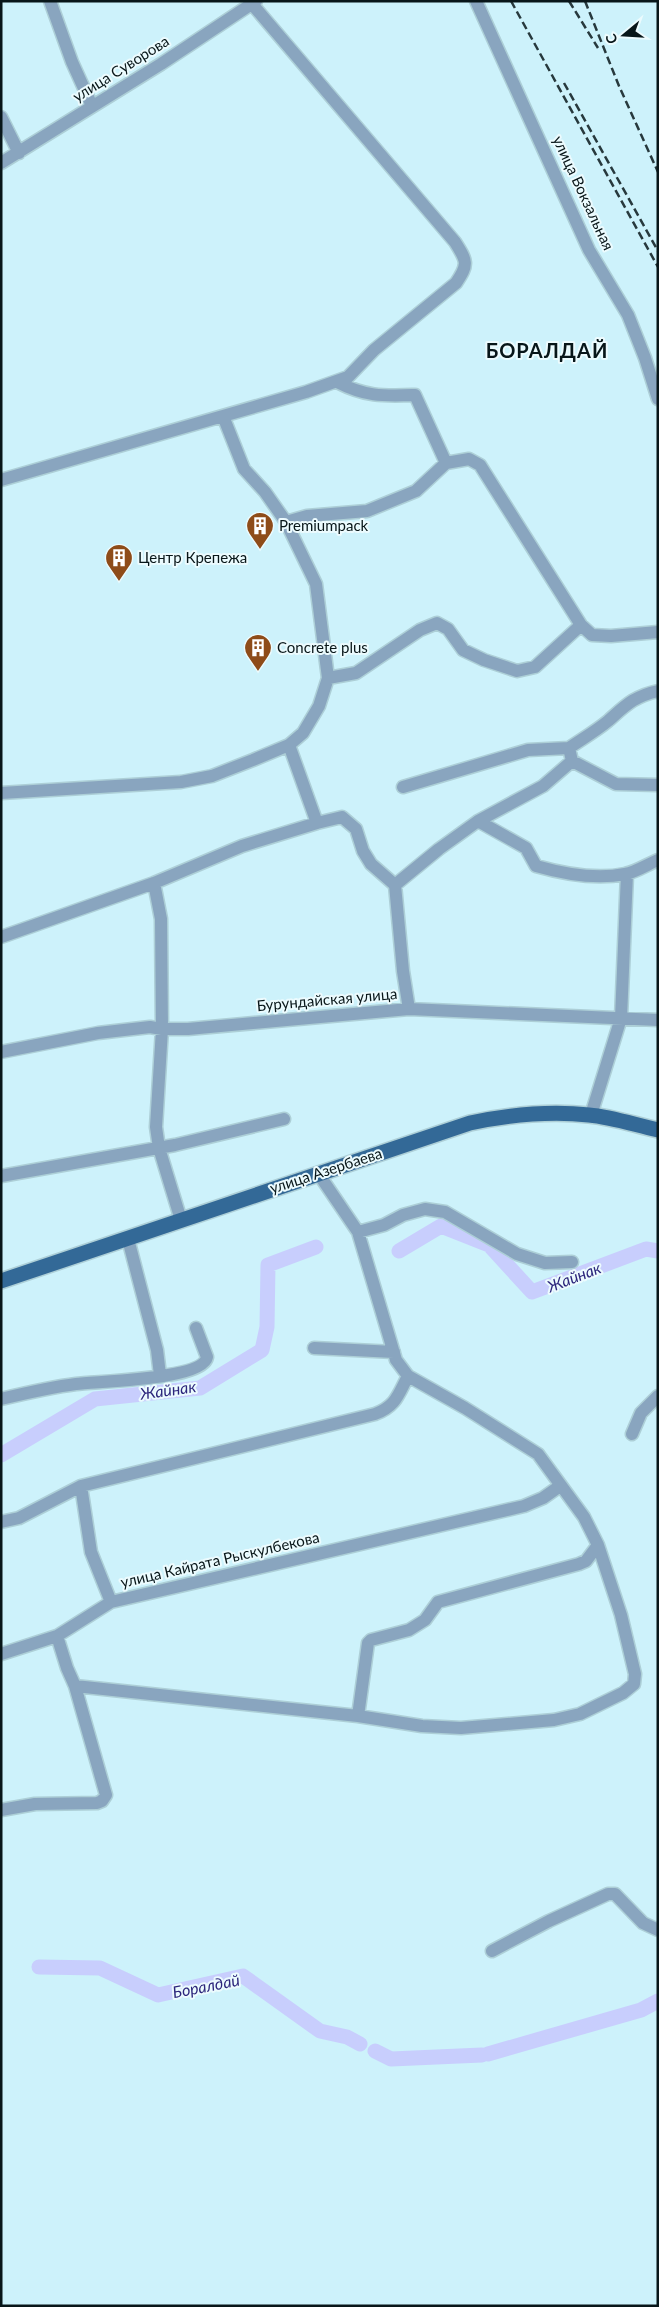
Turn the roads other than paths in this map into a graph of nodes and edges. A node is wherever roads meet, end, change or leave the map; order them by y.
1 (50, 1) edge
2 (476, 1) edge
3 (254, 3) edge
4 (92, 106) junction
5 (1, 117) edge
6 (19, 152) junction
7 (1, 163) edge
8 (337, 382) junction
9 (658, 399) edge
10 (223, 416) junction
11 (446, 463) junction
12 (1, 480) edge
13 (286, 522) junction
14 (581, 625) junction
15 (658, 632) edge
16 (328, 678) junction
17 (658, 691) edge
18 (289, 745) junction
19 (569, 748) junction
20 (572, 761) junction
21 (658, 785) edge
22 (403, 787) dead end
23 (1, 793) edge
24 (478, 821) junction
25 (317, 823) junction
26 (658, 860) edge
27 (627, 874) junction
28 (154, 883) junction
29 (396, 885) junction
30 (1, 937) edge
31 (409, 1009) junction
32 (621, 1018) junction
33 (658, 1020) edge
34 (162, 1029) junction
35 (1, 1052) edge
36 (591, 1115) junction
37 (284, 1120) dead end
38 (658, 1130) edge
39 (159, 1148) junction
40 (318, 1172) junction
41 (1, 1176) edge
42 (181, 1220) junction
43 (358, 1232) junction
44 (128, 1239) junction
45 (572, 1262) dead end
46 (1, 1281) edge
47 (196, 1328) dead end
48 (314, 1348) dead end
49 (394, 1352) junction
50 (160, 1375) junction
51 (408, 1376) junction
52 (658, 1396) edge
53 (1, 1399) edge
54 (632, 1434) dead end
55 (81, 1486) junction
56 (560, 1486) junction
57 (1, 1522) edge
58 (598, 1546) junction
59 (111, 1602) junction
60 (57, 1636) junction
61 (1, 1654) edge
62 (75, 1686) junction
63 (358, 1716) junction
64 (1, 1810) edge
65 (658, 1930) edge
66 (492, 1951) dead end

1 - 4 street
2 - 9 street, улица Вокзальная
3 - 4 street, улица Суворова
3 - 8 street
4 - 6 street, улица Суворова
5 - 6 street
6 - 7 street, улица Суворова
8 - 10 street
8 - 11 street
10 - 12 street
10 - 13 street
11 - 13 street
11 - 14 street
13 - 16 street
14 - 15 street
14 - 16 street
16 - 18 street
17 - 19 street
18 - 23 street
18 - 25 street
19 - 20 street
19 - 22 street
20 - 21 street
20 - 24 street
24 - 27 street
24 - 29 street
25 - 28 street
25 - 29 street
26 - 27 street
27 - 32 street
28 - 30 street
28 - 34 street
29 - 31 street
31 - 32 street, Бурундайская улица
31 - 34 street, Бурундайская улица
32 - 33 street, Бурундайская улица
32 - 36 street
34 - 35 street, Бурундайская улица
34 - 39 street
36 - 38 main road, улица Азербаева
36 - 40 main road, улица Азербаева
37 - 39 street
39 - 41 street
39 - 42 street
40 - 42 main road, улица Азербаева
40 - 43 street
42 - 44 main road, улица Азербаева
43 - 45 street
43 - 49 street
44 - 46 main road, улица Азербаева
44 - 50 street
47 - 50 street
48 - 49 street
49 - 51 street
50 - 53 street
51 - 55 street
51 - 56 street
52 - 54 street
55 - 57 street
55 - 59 street, улица Кайрата Рыскулбекова
56 - 58 street
56 - 59 street, улица Кайрата Рыскулбекова
58 - 63 street
58 - 63 street
59 - 60 street
60 - 61 street
60 - 62 street
62 - 63 street
62 - 64 street
65 - 66 street

